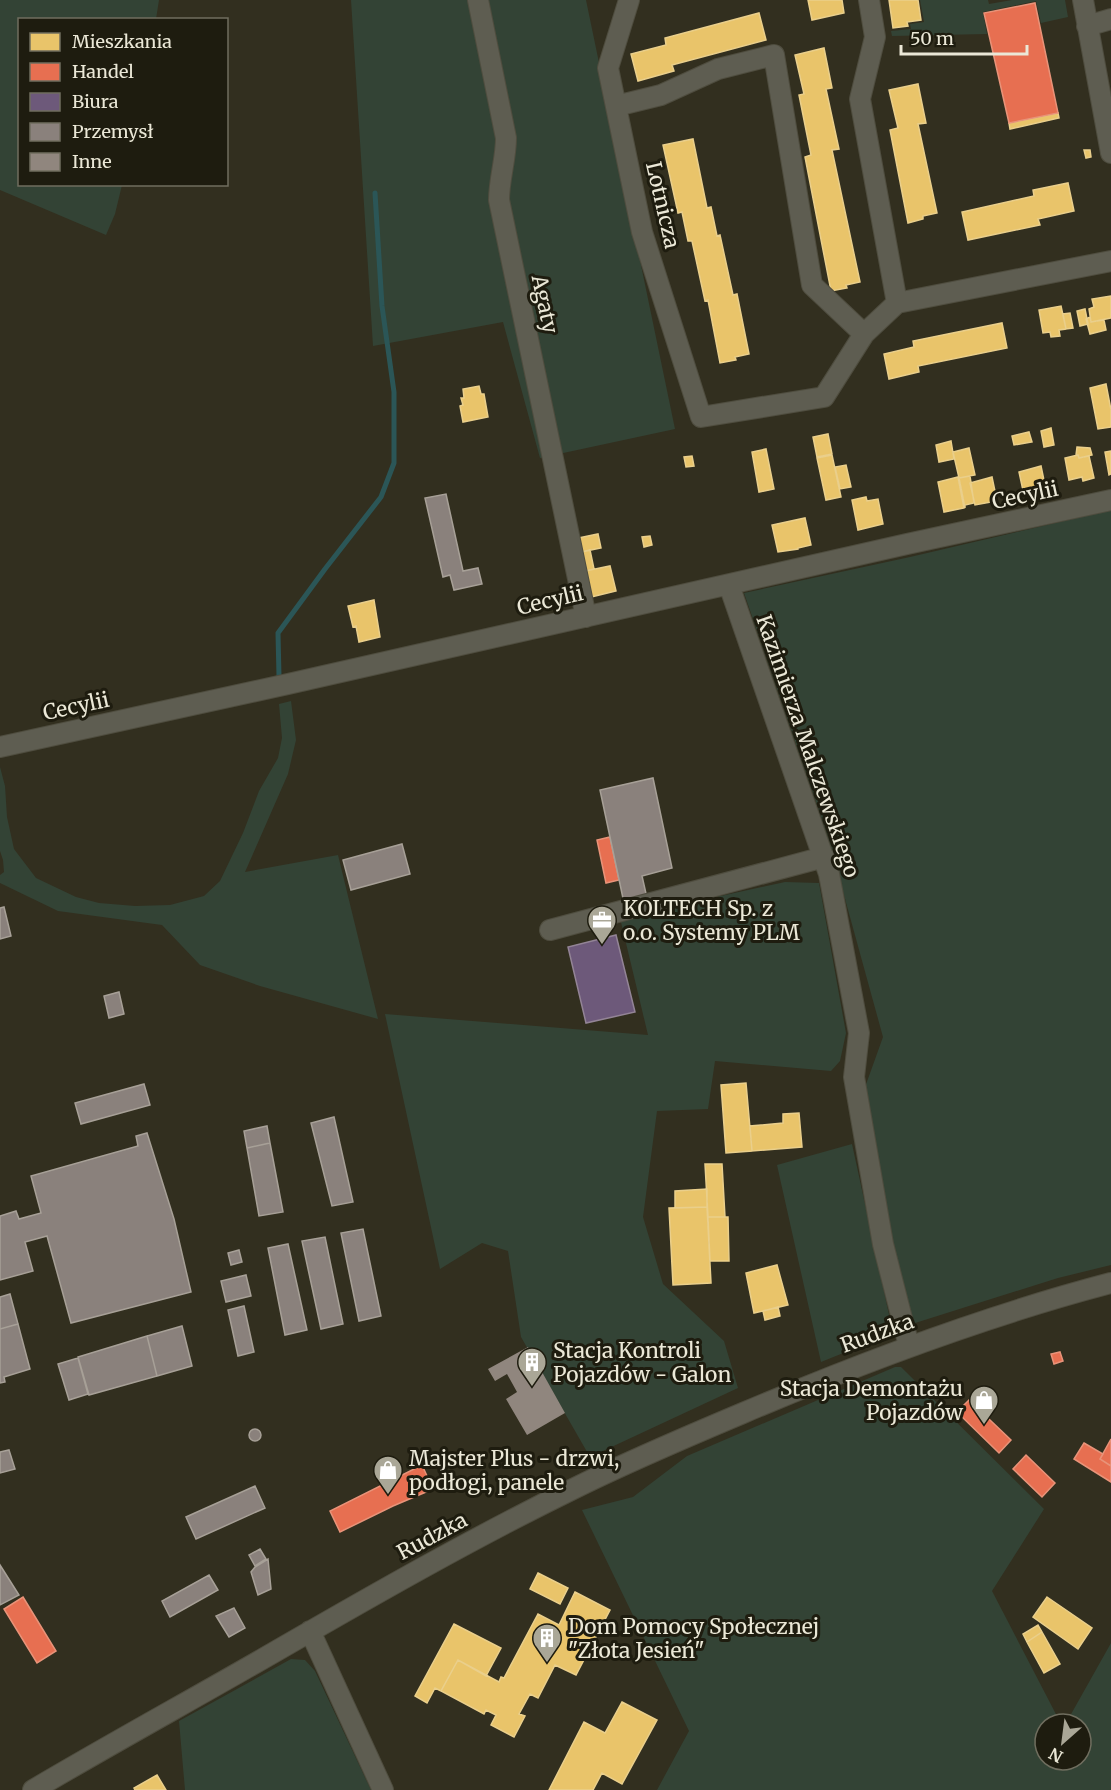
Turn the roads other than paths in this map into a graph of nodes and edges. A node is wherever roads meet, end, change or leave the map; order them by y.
1 (478, 0) edge
2 (629, 0) edge
3 (869, 0) edge
4 (1083, 0) edge
5 (1111, 19) edge
6 (1087, 26) junction
7 (616, 106) junction
8 (1111, 153) edge
9 (1111, 261) edge
10 (897, 303) junction
11 (864, 334) junction
12 (1111, 500) edge
13 (729, 585) junction
14 (586, 617) junction
15 (0, 747) edge
16 (824, 857) junction
17 (550, 930) dead end
18 (1111, 1283) edge
19 (909, 1346) junction
20 (310, 1631) junction
21 (33, 1790) edge
22 (383, 1790) edge

1 - 14 street, Agaty
2 - 7 street, Lotnicza
3 - 10 street
4 - 6 street
5 - 6 street
6 - 8 street
7 - 11 street
7 - 11 street, Lotnicza
9 - 10 street
10 - 11 street
12 - 13 street, Cecylii
13 - 14 street, Cecylii
13 - 16 street, Kazimierza Malczewskiego
14 - 15 street, Cecylii
16 - 17 street
16 - 19 street, Kazimierza Malczewskiego
18 - 19 street, Rudzka
19 - 20 street, Rudzka
20 - 21 street, Rudzka
20 - 22 street

